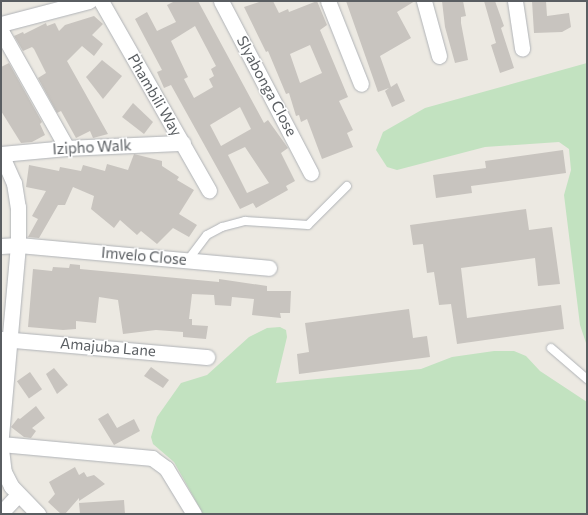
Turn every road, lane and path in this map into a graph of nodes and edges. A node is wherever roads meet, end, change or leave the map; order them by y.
1 (89, 1) edge
2 (102, 1) edge
3 (221, 1) edge
4 (328, 1) edge
5 (424, 1) edge
6 (515, 1) edge
7 (1, 24) edge
8 (1, 30) edge
9 (522, 48) dead end
10 (439, 56) dead end
11 (361, 84) dead end
12 (183, 143) junction
13 (67, 148) junction
14 (1, 154) edge
15 (311, 173) dead end
16 (347, 186) dead end
17 (210, 190) dead end
18 (18, 245) junction
19 (1, 246) edge
20 (188, 260) junction
21 (269, 268) dead end
22 (5, 338) edge
23 (550, 348) dead end
24 (207, 357) dead end
25 (587, 379) edge
26 (1, 438) edge
27 (1, 444) edge
28 (1, 449) edge
29 (18, 495) junction
30 (1, 513) edge
31 (38, 514) edge
32 (194, 514) edge

1 - 7 street
2 - 12 street, Phambili Way
3 - 15 street, Slyabonga Close
4 - 11 street
5 - 10 street
6 - 9 street
8 - 13 street
12 - 13 street, Izipho Walk
12 - 17 street, Phambili Way
13 - 14 street, Izipho Walk
14 - 18 street
16 - 20 lane
18 - 19 street, Imvelo Close
18 - 20 street, Imvelo Close
18 - 22 street
20 - 21 street, Imvelo Close
22 - 24 street, Amajuba Lane
22 - 26 street
23 - 25 lane
27 - 32 street
28 - 29 street
29 - 30 street
29 - 31 street

